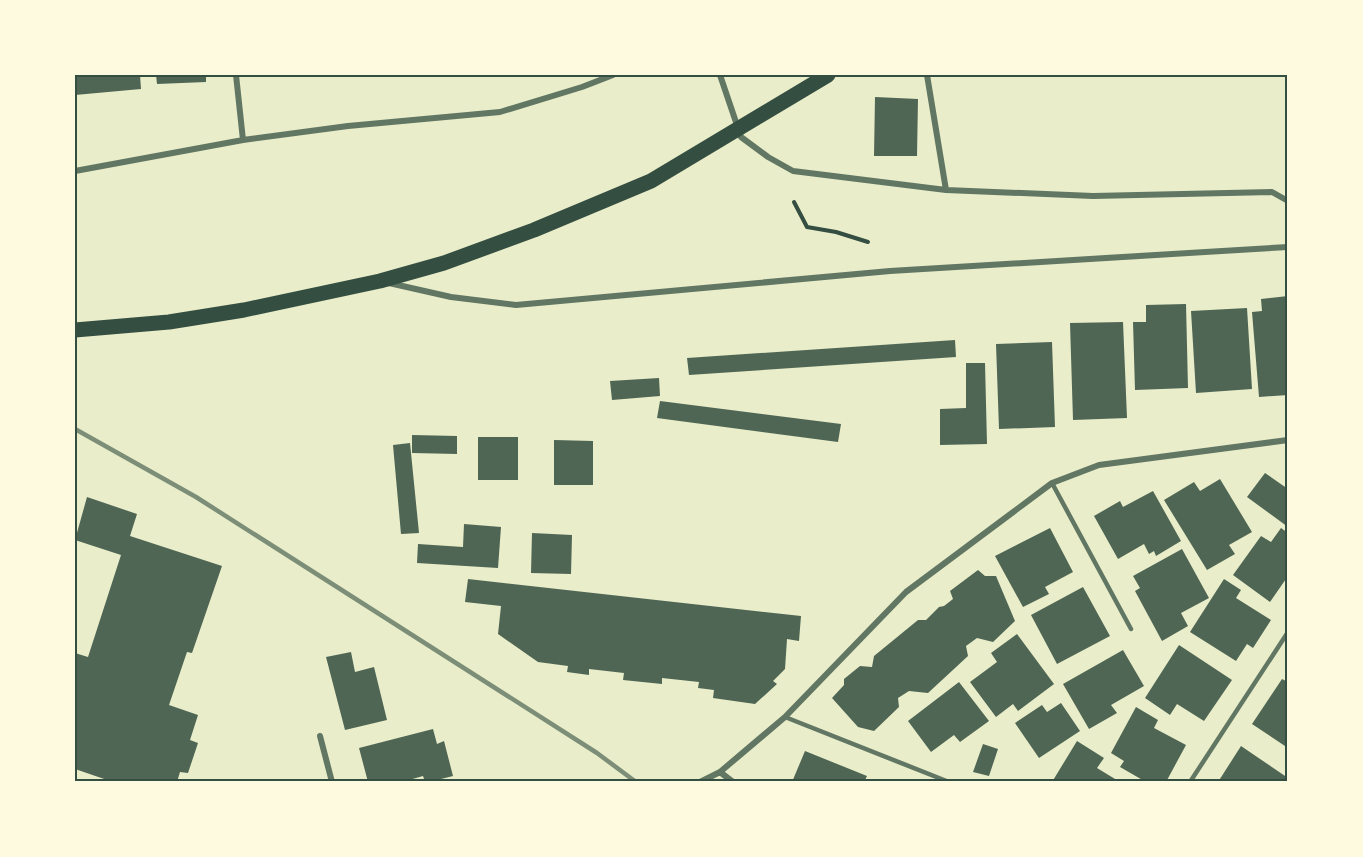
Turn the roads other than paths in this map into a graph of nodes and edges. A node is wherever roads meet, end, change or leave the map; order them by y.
1 (236, 75) edge
2 (613, 75) edge
3 (720, 75) edge
4 (828, 75) edge
5 (927, 75) edge
6 (243, 140) junction
7 (75, 171) edge
8 (946, 190) junction
9 (1288, 201) edge
10 (1288, 247) edge
11 (380, 281) junction
12 (75, 330) edge
13 (1288, 440) edge
14 (1052, 483) junction
15 (1131, 629) dead end
16 (1288, 632) edge
17 (785, 717) junction
18 (320, 736) dead end
19 (720, 772) junction
20 (332, 782) edge
21 (700, 782) edge
22 (733, 782) edge
23 (949, 782) edge
24 (1190, 782) edge

1 - 6 street
2 - 6 street
3 - 8 street
4 - 11 main road
5 - 8 street
6 - 7 street
8 - 9 street
10 - 11 street
11 - 12 main road
13 - 14 street
14 - 15 lane
14 - 17 street
16 - 24 lane
17 - 19 street
17 - 23 lane
18 - 20 street
19 - 21 street
19 - 22 street

